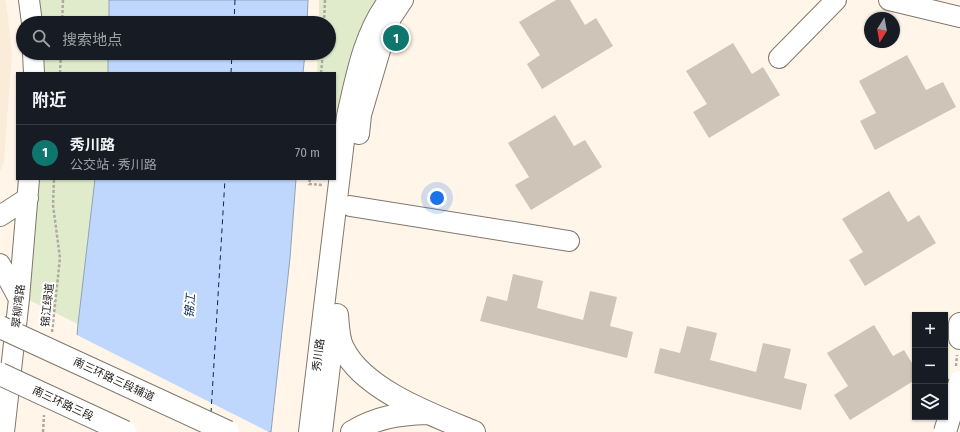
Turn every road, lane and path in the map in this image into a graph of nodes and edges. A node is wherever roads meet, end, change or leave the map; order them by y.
1 (29, 0) edge
2 (63, 0) edge
3 (325, 0) edge
4 (389, 0) edge
5 (403, 0) edge
6 (836, 0) edge
7 (888, 0) edge
8 (31, 16) edge
9 (62, 16) edge
10 (324, 16) edge
11 (960, 17) edge
12 (779, 58) dead end
13 (33, 60) edge
14 (61, 60) edge
15 (322, 60) edge
16 (34, 72) edge
17 (60, 72) edge
18 (321, 72) edge
19 (54, 180) edge
20 (29, 188) edge
21 (350, 206) junction
22 (0, 216) edge
23 (569, 241) dead end
24 (0, 264) edge
25 (19, 299) junction
26 (336, 315) junction
27 (960, 324) edge
28 (0, 327) edge
29 (52, 337) dead end
30 (960, 338) edge
31 (0, 374) edge
32 (960, 382) edge
33 (45, 408) dead end
34 (427, 413) junction
35 (4, 432) edge
36 (43, 432) edge
37 (125, 432) edge
38 (228, 432) edge
39 (309, 432) edge
40 (322, 432) edge
41 (352, 432) edge
42 (474, 432) edge
43 (944, 432) edge

1 - 8 street
2 - 9 path
3 - 10 path
4 - 39 street, 秀川路
5 - 21 street, 秀川路
6 - 12 street
7 - 11 street
13 - 16 street
14 - 17 path
15 - 18 path
19 - 29 path, 锦江绿道
20 - 22 street
20 - 25 street, 翠柳湾路
21 - 23 street
21 - 26 street, 秀川路
24 - 25 street
25 - 35 street, 翠柳湾路
26 - 34 main road
26 - 40 street, 秀川路
27 - 30 main road
28 - 38 main road, 南三环路三段辅道, bridge
31 - 37 main road, 南三环路三段, bridge
32 - 43 main road, bridge
33 - 36 path
34 - 41 main road
34 - 42 main road

